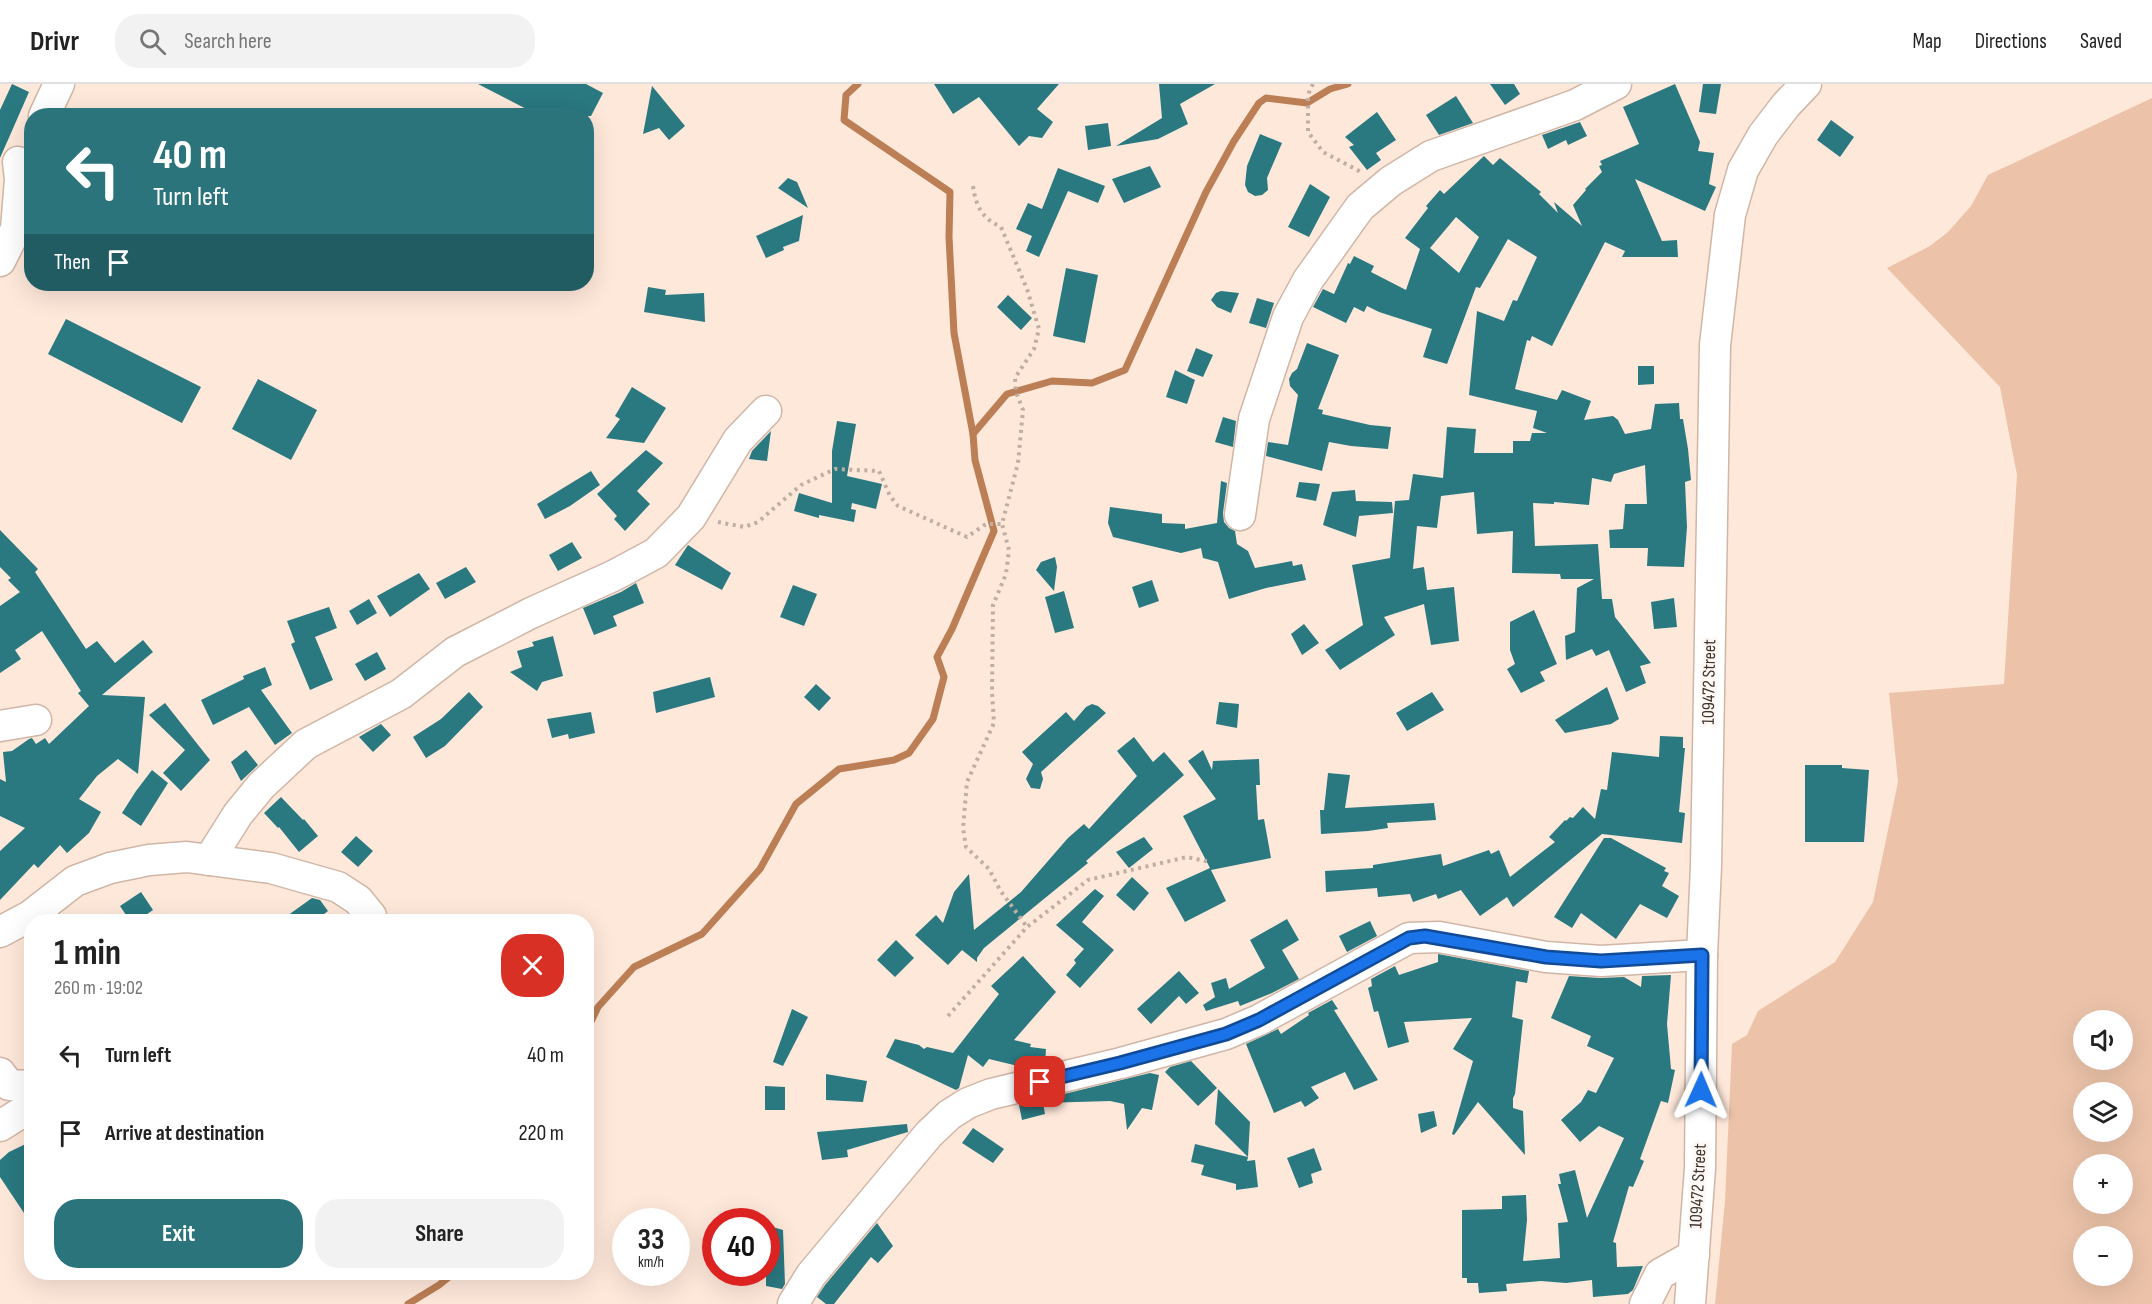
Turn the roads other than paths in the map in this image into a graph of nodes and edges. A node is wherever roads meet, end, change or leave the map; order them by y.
1 (59, 84) edge
2 (1616, 84) edge
3 (1806, 84) edge
4 (48, 108) edge
5 (22, 162) edge
6 (6, 251) edge
7 (766, 411) dead end
8 (1240, 515) dead end
9 (36, 720) dead end
10 (0, 726) edge
11 (209, 860) junction
12 (33, 914) edge
13 (369, 914) edge
14 (24, 919) edge
15 (0, 932) edge
16 (1702, 955) junction
17 (0, 1072) edge
18 (24, 1086) edge
19 (24, 1111) edge
20 (0, 1126) edge
21 (1694, 1255) junction
22 (793, 1304) edge
23 (1645, 1304) edge
24 (1690, 1304) edge

1 - 4 street
2 - 8 street
3 - 16 street, 109472 Street
5 - 6 street
7 - 11 street
9 - 10 street
11 - 12 street
11 - 13 street
14 - 15 street
16 - 21 street, 109472 Street
16 - 22 street
17 - 18 street
19 - 20 street
21 - 23 street
21 - 24 street, 109472 Street

